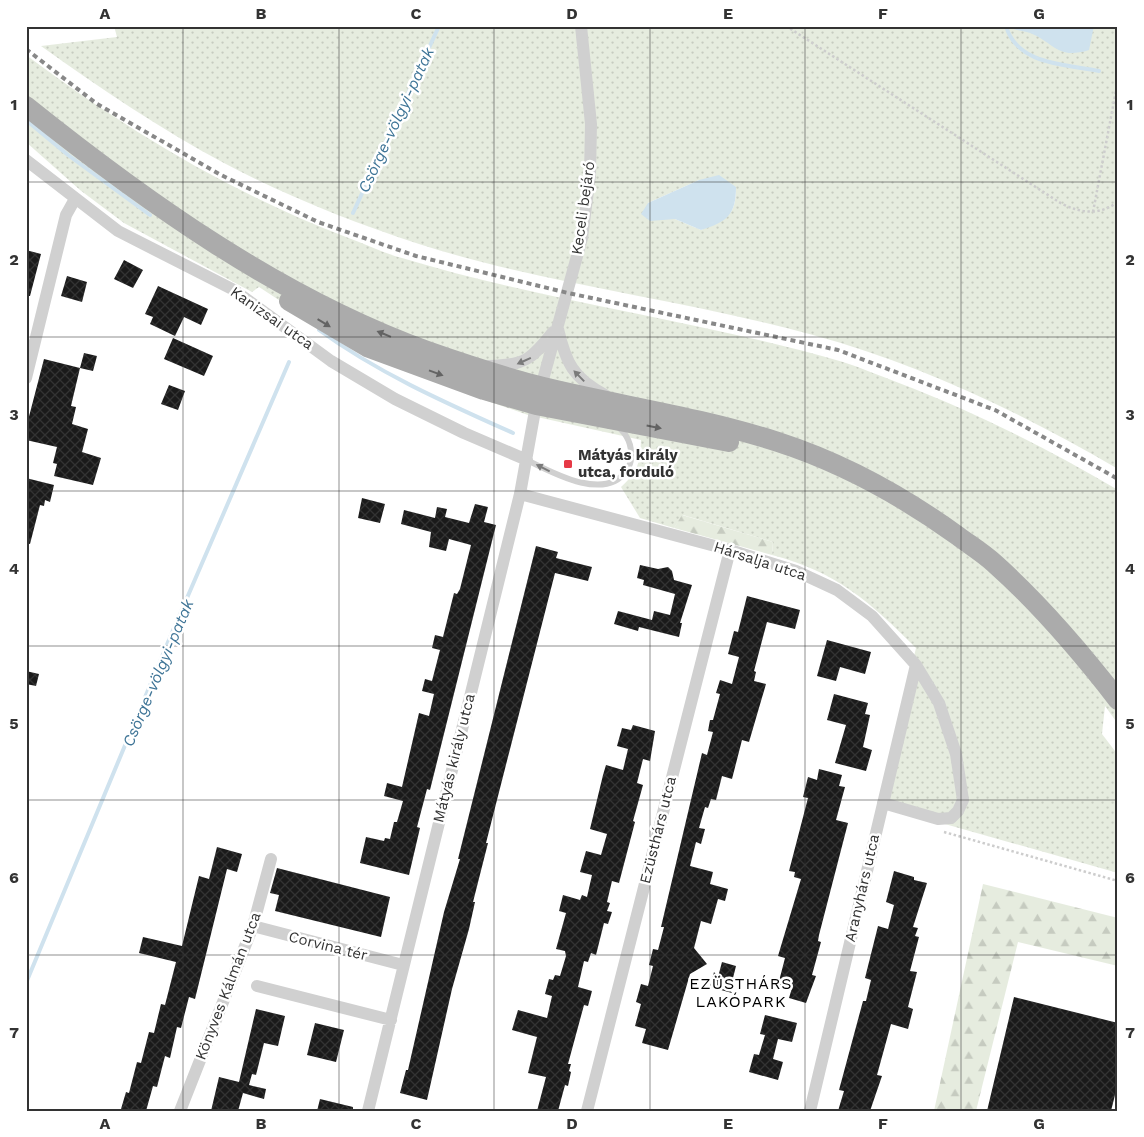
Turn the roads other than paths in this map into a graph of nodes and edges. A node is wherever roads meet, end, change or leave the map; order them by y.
1 (581, 26) edge
2 (26, 106) edge
3 (26, 160) edge
4 (75, 199) junction
5 (156, 204) junction
6 (558, 326) junction
7 (475, 366) junction
8 (26, 378) edge
9 (538, 395) junction
10 (612, 410) junction
11 (527, 460) junction
12 (520, 494) junction
13 (730, 550) junction
14 (916, 665) junction
15 (1118, 700) edge
16 (883, 803) junction
17 (271, 859) dead end
18 (254, 926) junction
19 (403, 965) junction
20 (257, 986) dead end
21 (391, 1020) junction
22 (180, 1111) edge
23 (368, 1111) edge
24 (587, 1111) edge
25 (810, 1111) edge

1 - 6 street, Keceli bejáró
2 - 5 main road
3 - 4 street, Kanizsai utca
4 - 8 street
4 - 11 street, Kanizsai utca
7 -> 5 main road
5 -> 9 main road
6 -> 7 street
6 - 9 street, Keceli bejáró
10 -> 6 street
7 - 9 main road
9 - 10 main road
9 - 11 street, Mátyás király utca
10 -> 11 lane
10 - 15 main road
11 - 12 street, Mátyás király utca
12 - 13 street, Hársalja utca
12 - 19 street, Mátyás király utca
13 - 14 street, Hársalja utca
13 - 24 street, Ezüsthárs utca
14 - 16 street, Aranyhárs utca
14 - 16 street, Hársalja utca
16 - 25 street, Aranyhárs utca
17 - 18 street, Könyves Kálmán utca
18 - 19 street, Corvina tér
18 - 22 street, Könyves Kálmán utca
19 - 21 street, Mátyás király utca
20 - 21 street
21 - 23 street, Mátyás király utca

